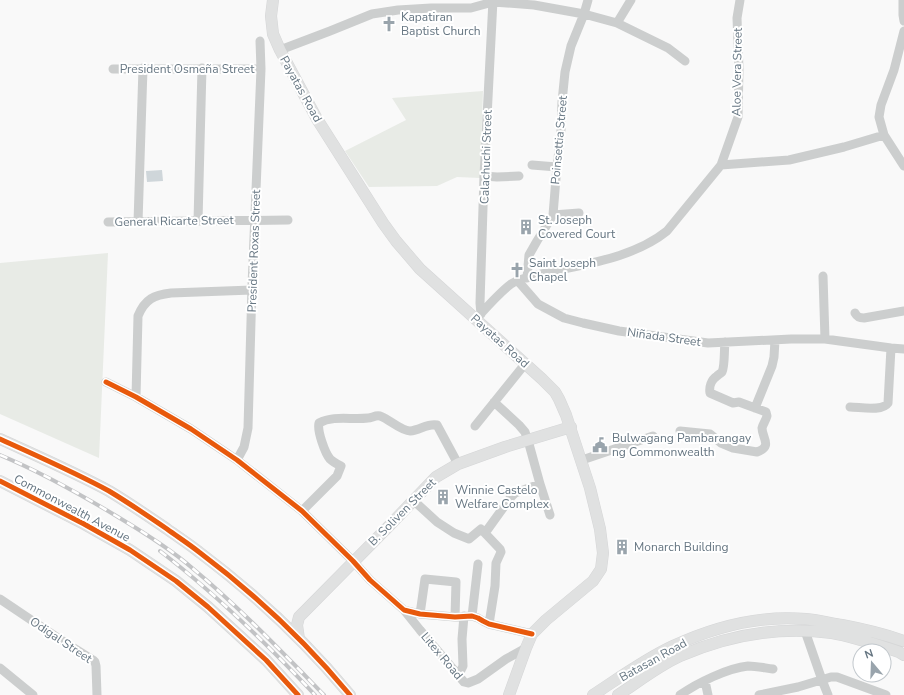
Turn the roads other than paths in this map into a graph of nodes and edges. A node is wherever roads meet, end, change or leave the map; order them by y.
1 (273, 0) edge
2 (588, 0) edge
3 (631, 0) edge
4 (740, 0) edge
5 (903, 0) edge
6 (493, 1) edge
7 (471, 4) edge
8 (584, 14) junction
9 (904, 22) edge
10 (617, 23) junction
11 (904, 31) edge
12 (260, 40) dead end
13 (280, 50) junction
14 (685, 61) dead end
15 (143, 68) junction
16 (202, 68) junction
17 (113, 69) dead end
18 (261, 69) junction
19 (884, 135) junction
20 (532, 165) dead end
21 (721, 165) junction
22 (904, 166) edge
23 (557, 167) junction
24 (484, 176) junction
25 (519, 176) dead end
26 (579, 213) dead end
27 (553, 215) junction
28 (254, 220) junction
29 (288, 220) dead end
30 (198, 221) junction
31 (108, 222) dead end
32 (138, 222) junction
33 (823, 276) dead end
34 (523, 279) junction
35 (252, 290) junction
36 (904, 311) edge
37 (855, 313) dead end
38 (479, 316) junction
39 (825, 339) junction
40 (775, 340) junction
41 (725, 342) junction
42 (891, 348) junction
43 (904, 349) edge
44 (525, 364) junction
45 (106, 382) dead end
46 (136, 398) junction
47 (494, 402) junction
48 (850, 407) dead end
49 (755, 408) junction
50 (475, 426) dead end
51 (571, 428) junction
52 (680, 431) dead end
53 (653, 436) dead end
54 (0, 439) edge
55 (528, 440) junction
56 (237, 460) junction
57 (582, 460) junction
58 (458, 464) junction
59 (0, 481) edge
60 (540, 484) junction
61 (413, 500) junction
62 (302, 511) junction
63 (550, 514) dead end
64 (485, 533) junction
65 (353, 561) junction
66 (478, 564) dead end
67 (0, 599) edge
68 (404, 610) junction
69 (420, 614) junction
70 (464, 616) junction
71 (489, 624) junction
72 (805, 631) junction
73 (532, 634) junction
74 (299, 639) junction
75 (904, 640) edge
76 (526, 648) junction
77 (902, 653) edge
78 (0, 668) edge
79 (773, 670) dead end
80 (457, 675) junction
81 (822, 680) junction
82 (705, 681) junction
83 (799, 691) edge
84 (293, 694) edge
85 (33, 695) edge
86 (97, 695) edge
87 (350, 695) edge
88 (509, 695) edge
89 (593, 695) edge
90 (618, 695) edge
91 (680, 695) edge
92 (708, 695) edge
93 (762, 695) edge
94 (828, 695) edge
95 (886, 695) edge

1 - 13 main road, Payatas Road
2 - 8 street, Poinsettia Street
3 - 10 street
4 - 21 street, Aloe Vera Street
5 - 9 street
6 - 7 street
6 - 8 street
6 - 24 street, Calachuchi Street
7 - 13 street
8 - 10 street
8 - 23 street, Poinsettia Street
10 - 14 street
11 - 19 street
12 - 18 street, President Roxas Street
13 - 38 main road, Payatas Road
15 - 16 street, President Osmeña Street
15 - 17 street, President Osmeña Street
15 - 32 street
16 - 18 street, President Osmeña Street
16 - 30 street
18 - 28 street, President Roxas Street
19 - 21 street
19 - 22 street
20 - 23 street
21 - 34 street
23 - 27 street, Poinsettia Street
24 - 25 street
24 - 38 street, Calachuchi Street
26 - 27 street
27 - 34 street, Poinsettia Street
28 - 29 street, General Ricarte Street
28 - 30 street, General Ricarte Street
28 - 35 street, President Roxas Street
30 - 32 street, General Ricarte Street
31 - 32 street, General Ricarte Street
33 - 39 street
34 - 38 street
34 - 41 street, Niñada Street
35 - 46 street
35 - 56 street, President Roxas Street
36 - 37 street
38 - 44 main road, Payatas Road
39 - 40 street, Niñada Street
39 - 42 street, Niñada Street
40 - 41 street, Niñada Street
40 - 49 street
41 - 49 street
42 - 43 street, Niñada Street
42 - 48 street
44 - 47 street
44 - 51 main road, Payatas Road
45 - 46 street, Litex Road
46 - 56 street, Litex Road
47 - 50 street
47 - 55 street
49 - 52 street
51 - 55 main road, B. Soliven Street
51 - 57 main road, Payatas Road
53 - 57 street
54 - 74 main road
55 - 58 main road, B. Soliven Street
55 - 60 street
56 - 62 street, Litex Road
57 - 73 main road, Payatas Road
58 - 61 main road, B. Soliven Street
58 - 62 street
59 - 84 main road, Commonwealth Avenue
60 - 63 street
60 - 64 street
61 - 64 street
61 - 65 main road, B. Soliven Street
62 - 65 street, Litex Road
64 - 71 street
65 - 68 street, Litex Road
65 - 74 main road, B. Soliven Street
66 - 70 street
67 - 86 street, Odigal Street
68 - 69 street
68 - 80 street, Litex Road
69 - 70 street
69 - 70 street
70 - 71 street
70 - 80 street
71 - 73 street
72 - 77 main road, Batasan Road
72 - 81 street
72 - 90 main road, Batasan Road
73 - 76 main road, Payatas Road
74 - 87 main road
75 - 77 street
75 - 89 main road, Batasan Road
76 - 80 street, Litex Road
76 - 88 main road, Payatas Road
78 - 85 street
79 - 82 street
81 - 83 street
81 - 94 street
81 - 95 street
82 - 91 street
82 - 92 street
83 - 93 street

